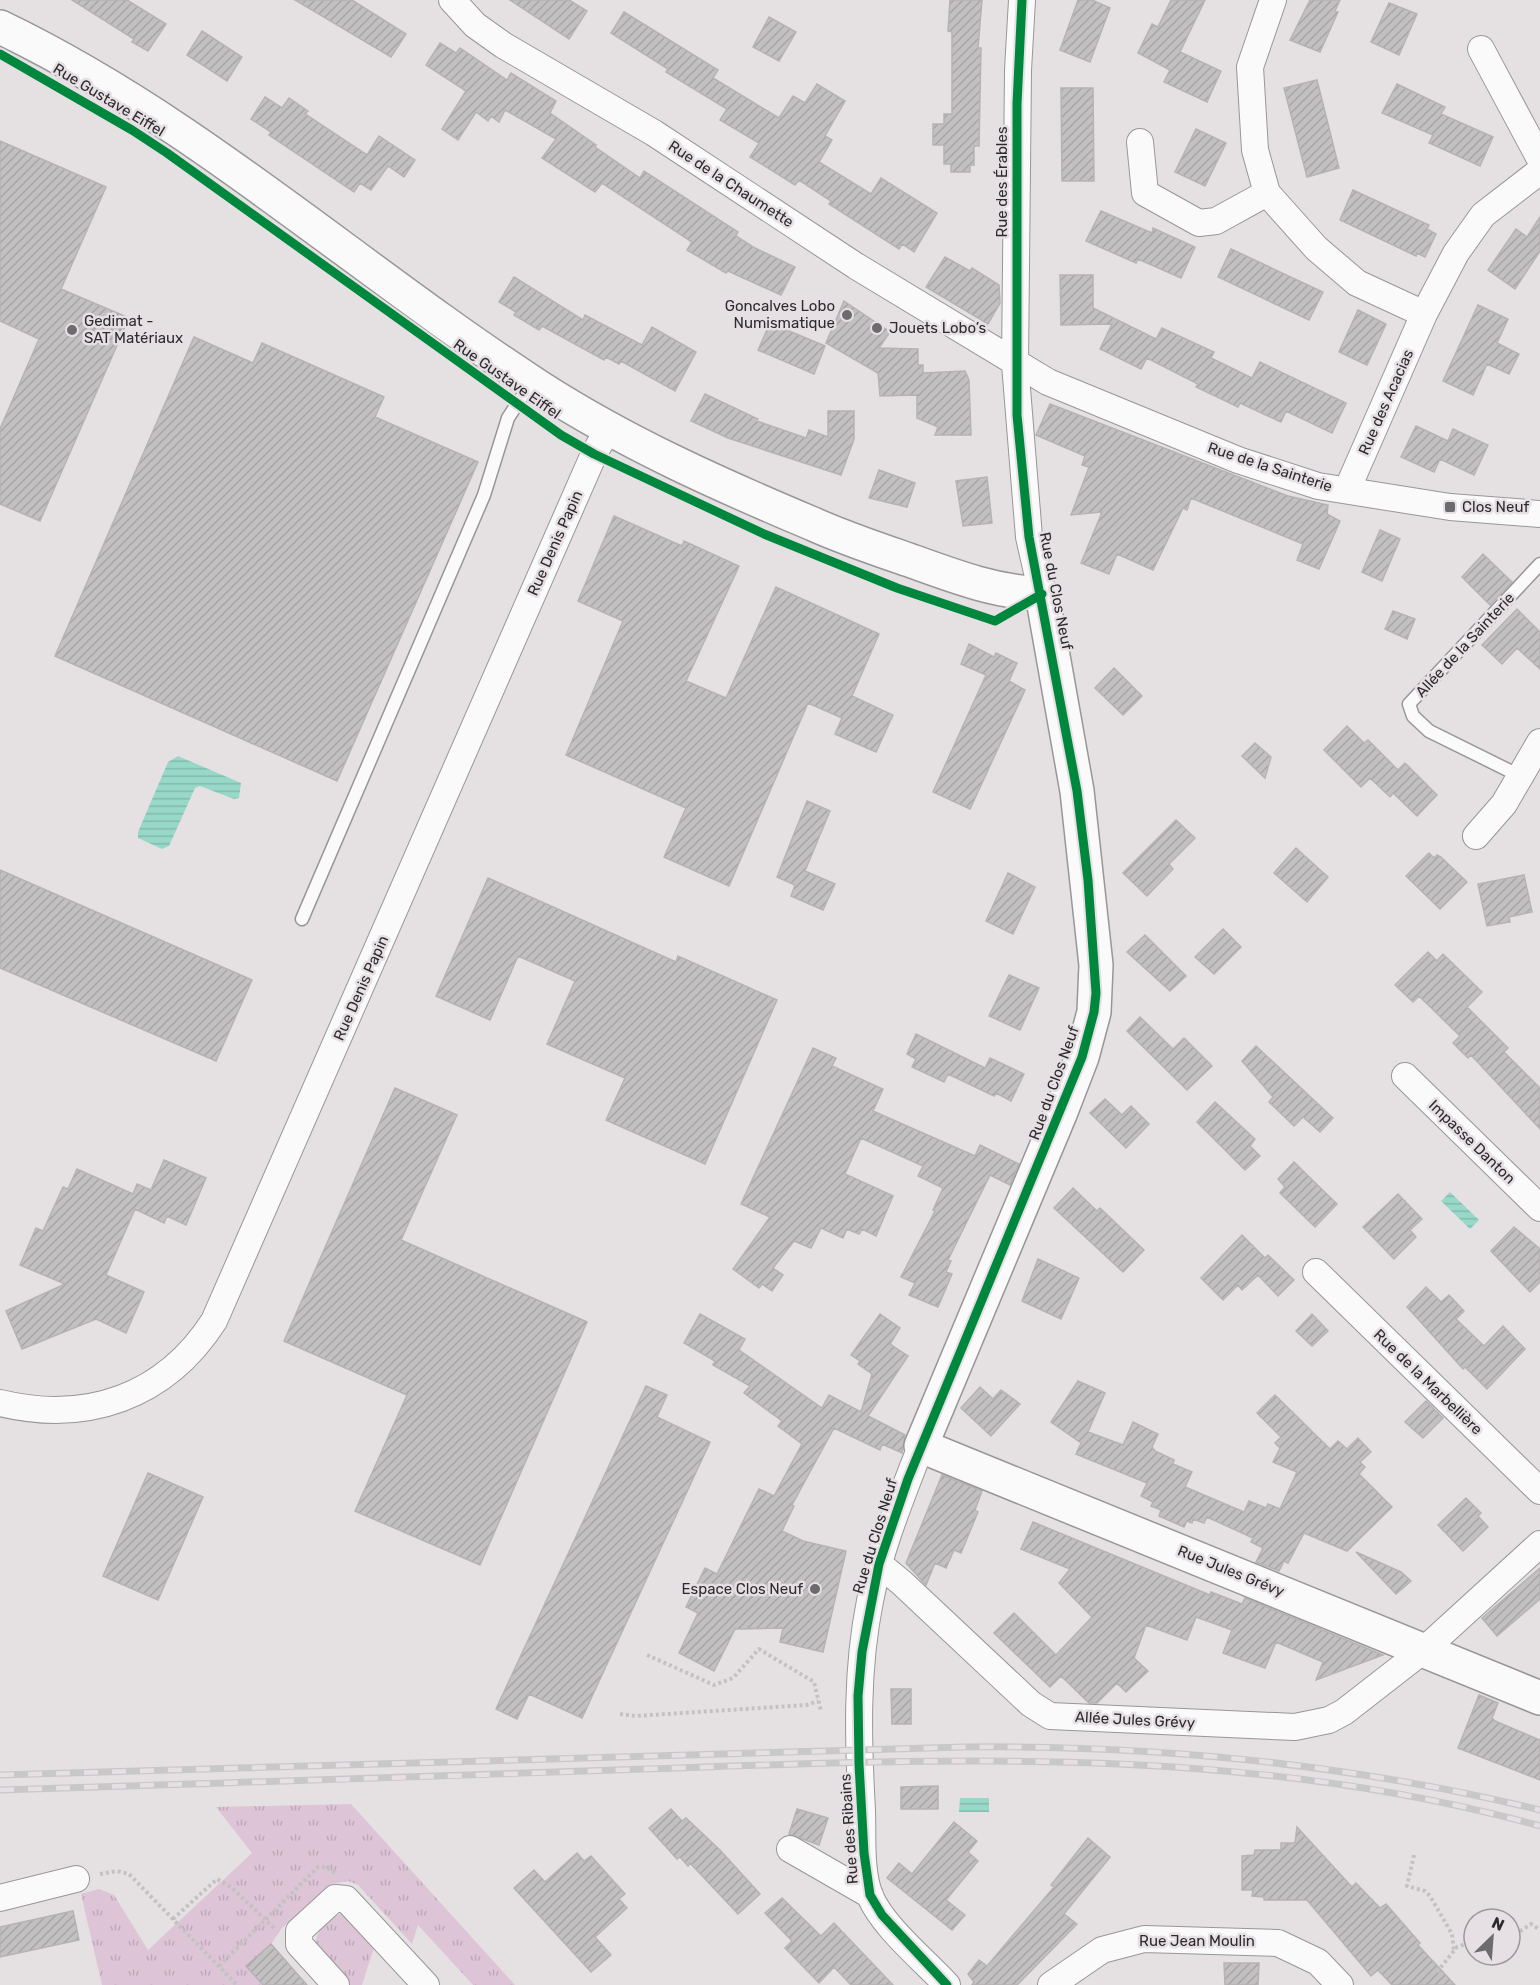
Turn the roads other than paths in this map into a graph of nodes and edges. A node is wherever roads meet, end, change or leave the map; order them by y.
1 (452, 0) edge
2 (1023, 0) edge
3 (1273, 0) edge
4 (0, 27) edge
5 (1481, 49) dead end
6 (1140, 142) dead end
7 (1540, 159) edge
8 (1540, 171) edge
9 (1267, 193) junction
10 (1425, 314) junction
11 (1015, 364) junction
12 (532, 382) junction
13 (608, 429) junction
14 (1347, 490) junction
15 (1540, 514) edge
16 (1540, 564) edge
17 (1042, 594) junction
18 (1532, 762) edge
19 (1476, 836) dead end
20 (302, 919) dead end
21 (1405, 1076) dead end
22 (1540, 1209) edge
23 (1316, 1272) dead end
24 (0, 1403) edge
25 (921, 1446) junction
26 (1540, 1491) edge
27 (1540, 1544) edge
28 (879, 1564) junction
29 (1425, 1649) junction
30 (1540, 1698) edge
31 (859, 1750) joint
32 (790, 1849) dead end
33 (76, 1879) road end
34 (870, 1895) junction
35 (0, 1898) edge
36 (336, 1985) edge
37 (426, 1985) edge
38 (947, 1985) edge
39 (1052, 1985) edge
40 (1340, 1985) edge

1 - 11 street, Rue de la Chaumette
2 - 11 street, Rue des Érables
3 - 9 street
4 - 12 street, Rue Gustave Eiffel
5 - 7 street
6 - 9 street
8 - 10 street, Rue des Acacias
9 - 10 street
10 - 14 street, Rue des Acacias
11 - 14 street, Rue de la Sainterie
11 - 17 street, Rue du Clos Neuf
12 - 13 street, Rue Gustave Eiffel
12 - 20 lane
13 - 17 street, Rue Gustave Eiffel
13 - 24 street, Rue Denis Papin
14 - 15 street, Rue de la Sainterie
16 - 18 lane, Allée de la Sainterie
17 - 25 street, Rue du Clos Neuf
18 - 19 street
21 - 22 street, Impasse Danton
23 - 26 street, Rue de la Marbellière
25 - 28 street, Rue du Clos Neuf
25 - 29 street, Rue Jules Grévy
27 - 29 street
28 - 29 street, Allée Jules Grévy
28 - 31 street, Rue du Clos Neuf
29 - 30 street, Rue Jules Grévy
31 - 34 street, Rue des Ribains
32 - 34 street, Rue des Ribains
33 - 35 street
34 - 38 street, Rue des Ribains
36 - 37 street
39 - 40 street, Rue Jean Moulin

